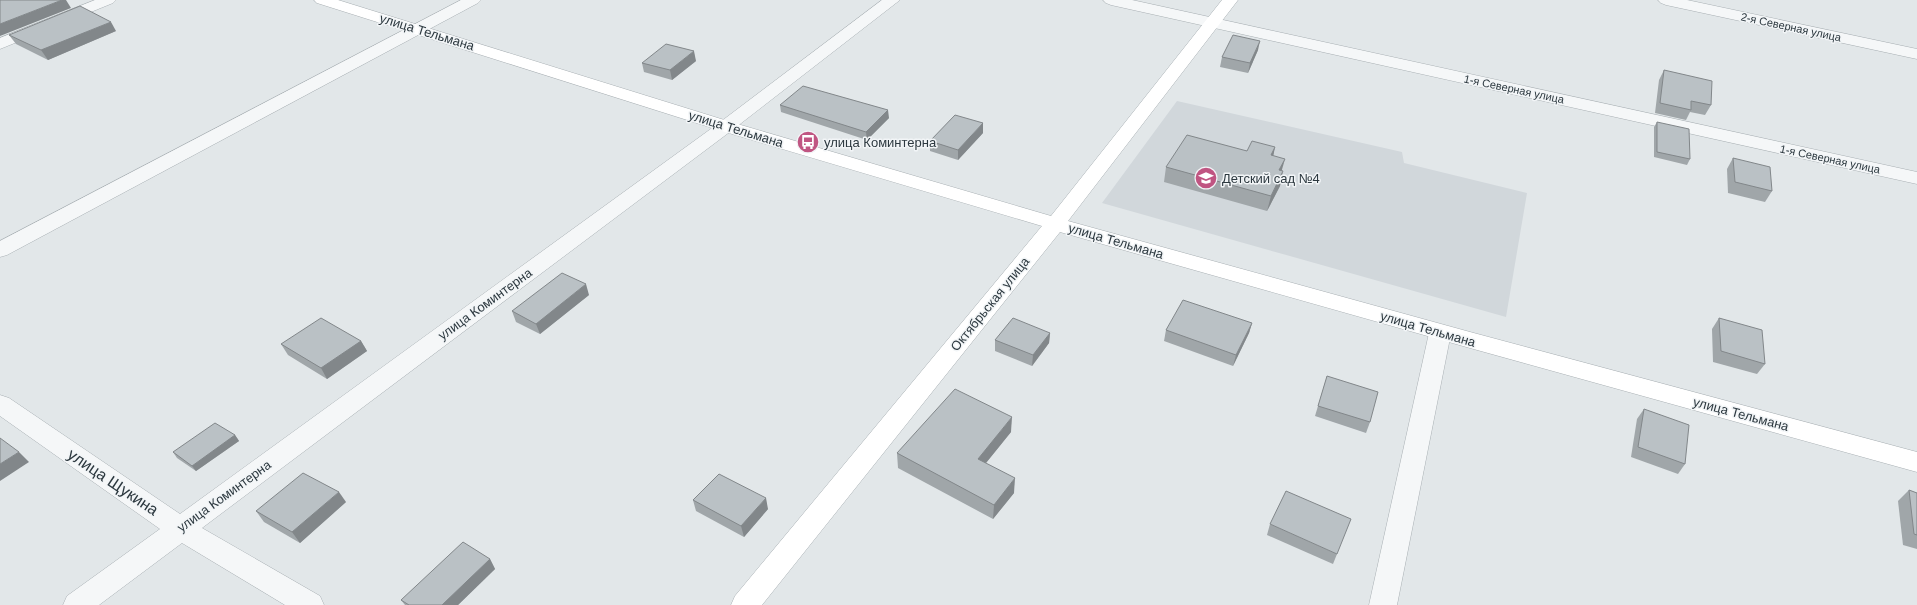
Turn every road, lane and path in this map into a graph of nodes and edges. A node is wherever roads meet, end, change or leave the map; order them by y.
1 (108, 0) edge
2 (322, 0) edge
3 (473, 0) edge
4 (892, 0) edge
5 (1111, 0) edge
6 (1230, 0) edge
7 (1666, 0) edge
8 (1212, 22) junction
9 (419, 29) junction
10 (0, 44) edge
11 (1917, 54) edge
12 (725, 127) junction
13 (1917, 178) edge
14 (1055, 224) junction
15 (0, 250) edge
16 (1440, 333) junction
17 (0, 404) edge
18 (1917, 462) edge
19 (180, 528) junction
20 (77, 605) edge
21 (310, 605) edge
22 (745, 605) edge
23 (1383, 605) edge

1 - 10 street
2 - 9 street, улица Тельмана
3 - 9 street
4 - 12 street, улица Коминтерна
5 - 8 street, 1-я Северная улица
6 - 8 street, Октябрьская улица
7 - 11 street, 2-я Северная улица
8 - 13 street, 1-я Северная улица
8 - 14 street, Октябрьская улица
9 - 12 street, улица Тельмана
9 - 15 street
12 - 14 street, улица Тельмана
12 - 19 street, улица Коминтерна
14 - 16 street, улица Тельмана
14 - 22 street, Октябрьская улица
16 - 18 street, улица Тельмана
16 - 23 street
17 - 19 street, улица Щукина
19 - 20 street, улица Коминтерна
19 - 21 street, улица Щукина

